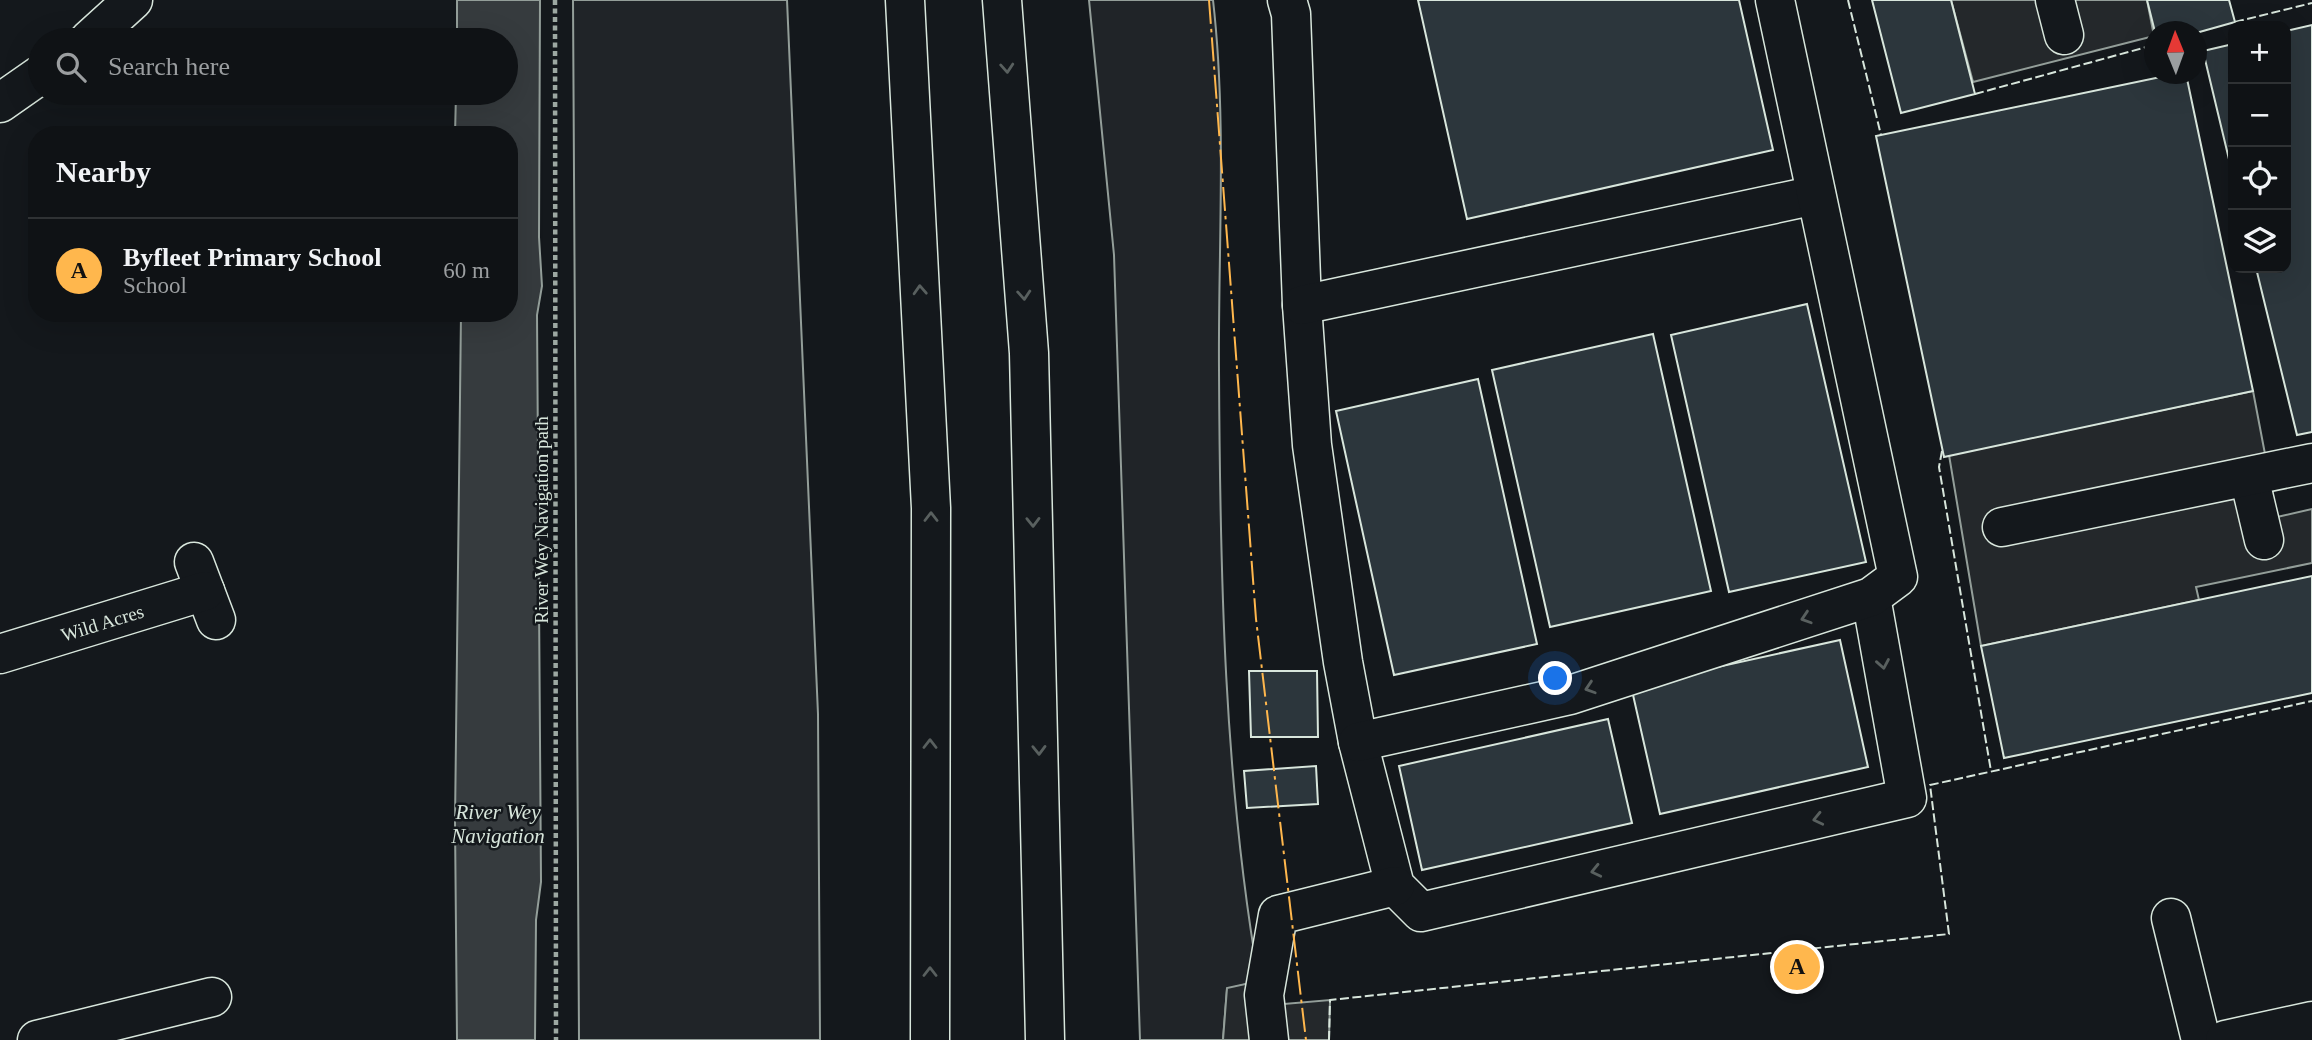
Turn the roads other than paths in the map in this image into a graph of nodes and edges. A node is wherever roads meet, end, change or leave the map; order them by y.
1 (133, 0) edge
2 (905, 0) edge
3 (1002, 0) edge
4 (1287, 0) edge
5 (1775, 0) edge
6 (102, 28) edge
7 (28, 83) edge
8 (0, 103) edge
9 (1816, 195) junction
10 (1302, 305) junction
11 (2312, 463) edge
12 (2249, 477) junction
13 (2002, 527) dead end
14 (2264, 540) dead end
15 (205, 591) dead end
16 (1871, 597) junction
17 (0, 654) edge
18 (1357, 742) junction
19 (1395, 886) junction
20 (2171, 918) dead end
21 (212, 997) dead end
22 (2312, 1021) edge
23 (37, 1040) edge
24 (930, 1040) edge
25 (1045, 1040) edge
26 (1269, 1040) edge
27 (2201, 1040) edge
28 (2225, 1040) edge

1 - 6 main road
24 -> 2 main road
3 -> 25 main road
4 - 10 main road
5 - 9 main road
7 - 8 main road
9 - 10 main road
9 - 16 main road
10 - 18 main road
11 - 12 main road
12 - 13 main road
12 - 14 main road
15 - 17 main road, Wild Acres
16 -> 18 main road
16 -> 19 main road
18 - 19 main road
19 - 26 main road
20 - 27 main road
21 - 23 main road
22 - 28 main road

